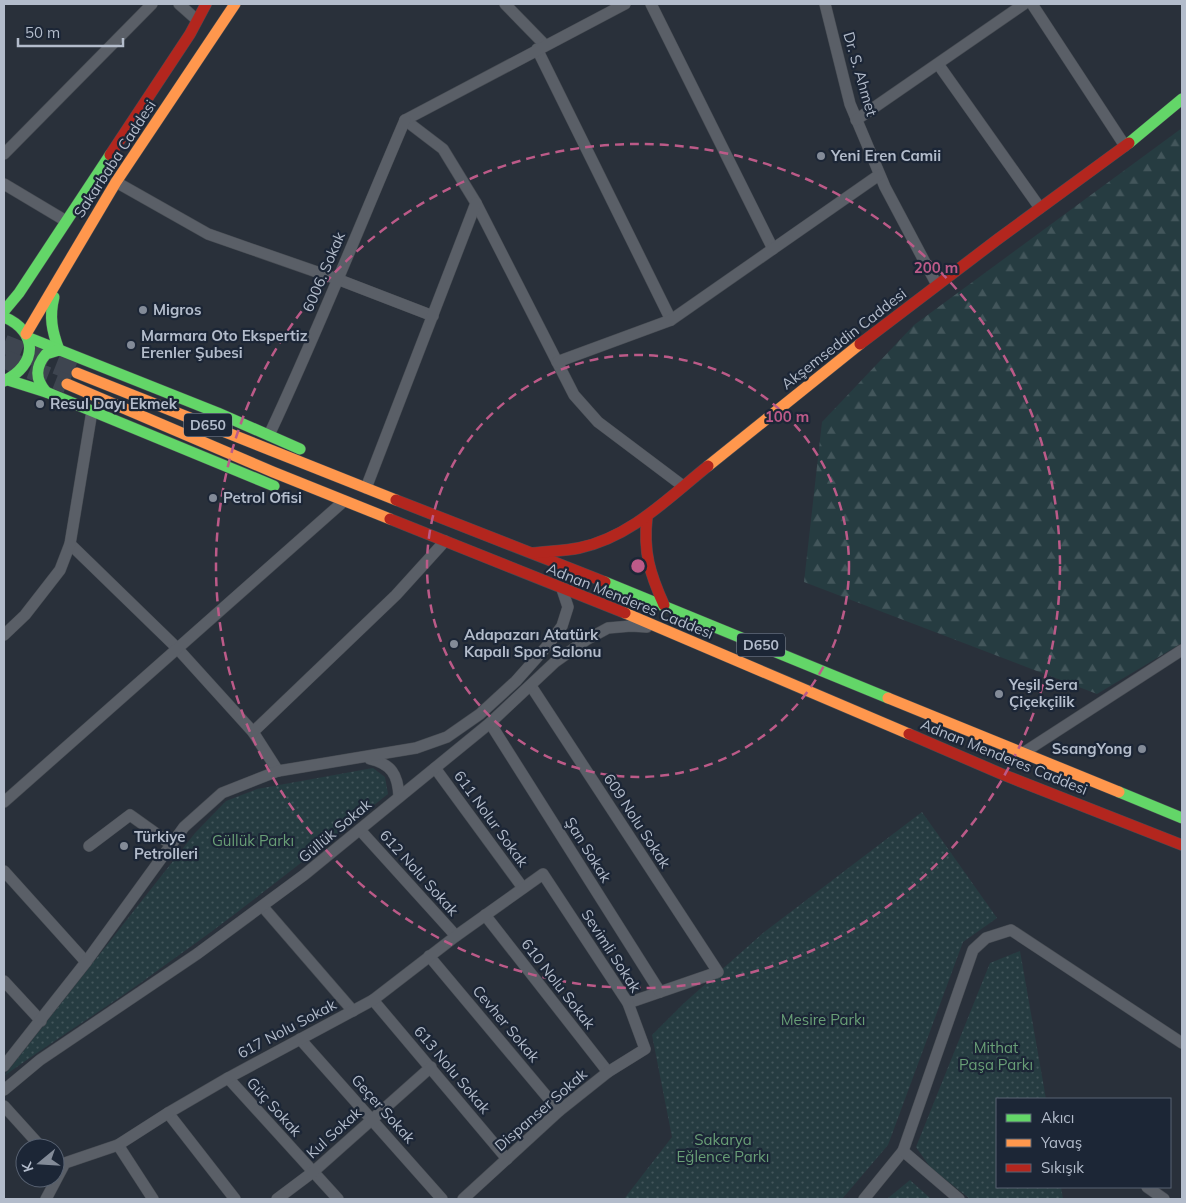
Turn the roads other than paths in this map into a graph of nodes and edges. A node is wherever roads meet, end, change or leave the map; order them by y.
1 (152, 4) edge
2 (179, 4) edge
3 (206, 4) edge
4 (235, 4) edge
5 (505, 4) edge
6 (625, 4) edge
7 (651, 4) edge
8 (825, 4) edge
9 (1024, 4) edge
10 (1032, 4) edge
11 (197, 20) junction
12 (541, 47) junction
13 (938, 64) junction
14 (1182, 100) edge
15 (405, 120) junction
16 (856, 120) junction
17 (1125, 146) junction
18 (4, 154) edge
19 (879, 175) junction
20 (116, 182) junction
21 (4, 184) edge
22 (476, 203) junction
23 (1040, 208) junction
24 (66, 221) junction
25 (773, 249) junction
26 (62, 272) junction
27 (337, 279) junction
28 (937, 285) junction
29 (4, 311) edge
30 (433, 316) junction
31 (4, 317) edge
32 (671, 320) junction
33 (27, 336) junction
34 (59, 350) junction
35 (557, 362) junction
36 (77, 373) tunnel mouth
37 (6, 380) edge
38 (67, 384) tunnel mouth
39 (46, 392) junction
40 (92, 411) junction
41 (269, 435) junction
42 (339, 477) junction
43 (682, 486) junction
44 (366, 488) junction
45 (284, 490) dead end
46 (303, 497) dead end
47 (340, 499) junction
48 (647, 517) junction
49 (445, 541) junction
50 (70, 544) junction
51 (533, 552) junction
52 (562, 589) junction
53 (664, 605) junction
54 (659, 628) junction
55 (4, 635) edge
56 (177, 648) junction
57 (1182, 650) edge
58 (531, 686) junction
59 (490, 723) junction
60 (253, 732) junction
61 (1023, 754) junction
62 (362, 758) junction
63 (435, 768) junction
64 (278, 771) junction
65 (399, 796) junction
66 (4, 802) edge
67 (1182, 818) edge
68 (360, 830) junction
69 (172, 845) junction
70 (1182, 845) edge
71 (89, 846) dead end
72 (4, 871) edge
73 (543, 874) joint
74 (523, 888) junction
75 (263, 907) junction
76 (485, 915) junction
77 (456, 936) junction
78 (429, 956) junction
79 (86, 962) junction
80 (4, 981) edge
81 (660, 992) junction
82 (373, 1000) junction
83 (628, 1003) junction
84 (353, 1010) junction
85 (41, 1021) junction
86 (300, 1039) junction
87 (1182, 1043) edge
88 (644, 1049) joint
89 (4, 1066) edge
90 (431, 1068) junction
91 (608, 1072) junction
92 (228, 1078) junction
93 (4, 1090) edge
94 (4, 1106) edge
95 (559, 1111) junction
96 (168, 1113) junction
97 (372, 1120) junction
98 (33, 1138) edge
99 (118, 1145) junction
100 (903, 1151) junction
101 (65, 1159) edge
102 (508, 1159) junction
103 (313, 1172) junction
104 (1149, 1188) edge
105 (154, 1199) edge
106 (235, 1199) edge
107 (277, 1199) edge
108 (338, 1199) edge
109 (442, 1199) edge
110 (463, 1199) edge
111 (864, 1199) edge
112 (959, 1199) edge
113 (1164, 1199) edge

1 - 18 street
2 - 11 street
3 - 11 main road, Sakarbaba Caddesi
4 - 20 main road, Sakarbaba Caddesi
5 - 12 street
6 - 12 street
7 - 25 street
8 - 16 street, Dr. S. Ahmet
9 - 13 street
10 - 17 street
11 - 24 main road, Sakarbaba Caddesi
12 - 15 street
12 - 32 street
13 - 16 street
13 - 23 street
14 - 17 main road, Akşemseddin Caddesi
15 - 22 street
15 - 27 street, 6006. Sokak
16 - 19 street, Dr. S. Ahmet
17 - 23 main road, Akşemseddin Caddesi
19 - 25 street
19 - 28 street, Dr. S. Ahmet
20 - 26 main road, Sakarbaba Caddesi
20 - 27 street
21 - 24 street
22 - 30 street
22 - 35 street
23 - 28 main road, Akşemseddin Caddesi
24 - 29 main road, Sakarbaba Caddesi
25 - 32 street
26 - 33 main road, Sakarbaba Caddesi
26 - 34 main road
27 - 30 street
27 - 41 street, 6006. Sokak
28 - 43 main road, Akşemseddin Caddesi
30 - 44 street
31 - 33 main road
32 - 35 street
33 - 34 main road
33 - 37 main road
34 - 39 main road
34 - 41 main road
35 - 43 street
36 - 42 main road, Adnan Menderes Caddesi / D650
37 - 39 main road
38 - 47 main road, Adnan Menderes Caddesi
39 - 40 main road
40 - 45 main road
40 - 50 street
41 - 42 main road
42 - 44 main road, Adnan Menderes Caddesi / D650
43 - 48 main road, Akşemseddin Caddesi
44 - 51 main road, Adnan Menderes Caddesi / D650
46 - 47 main road
47 - 49 main road, Adnan Menderes Caddesi
47 - 56 street
48 - 51 main road, Akşemseddin Caddesi
48 - 53 main road
49 - 52 main road, Adnan Menderes Caddesi
49 - 60 street
50 - 55 street
50 - 56 street
51 - 53 main road, Adnan Menderes Caddesi / D650
52 - 54 main road, Adnan Menderes Caddesi
52 - 62 street
53 - 61 main road, Adnan Menderes Caddesi / D650
54 - 58 street, Güllük Sokak
54 - 70 main road, Adnan Menderes Caddesi
56 - 60 street
56 - 66 street
57 - 61 street
58 - 59 street, Güllük Sokak
58 - 81 street, 609 Nolu Sokak
59 - 63 street, Güllük Sokak
59 - 81 street, Şan Sokak
60 - 64 street
61 - 67 main road, Adnan Menderes Caddesi / D650
62 - 64 street
62 - 65 street
63 - 65 street, Güllük Sokak
63 - 74 street, 611 Nolur Sokak
64 - 69 street
65 - 68 street, Güllük Sokak
68 - 75 street, Güllük Sokak
68 - 77 street, 612 Nolu Sokak
69 - 71 street
69 - 79 street
72 - 79 street
73 - 74 street, 617 Nolu Sokak
73 - 83 street, Sevimli Sokak
74 - 76 street, 617 Nolu Sokak
75 - 84 street
75 - 93 street, Güllük Sokak
76 - 77 street, 617 Nolu Sokak
76 - 91 street, 610 Nolu Sokak
77 - 78 street, 617 Nolu Sokak
78 - 82 street, 617 Nolu Sokak
78 - 95 street, Cevher Sokak
79 - 85 street
80 - 85 street
81 - 83 street
82 - 84 street, 617 Nolu Sokak
82 - 90 street, 613 Nolu Sokak
83 - 88 street, Sevimli Sokak
84 - 86 street, 617 Nolu Sokak
85 - 89 street
86 - 92 street, 617 Nolu Sokak
86 - 97 street, Geçer Sokak
87 - 100 street
88 - 91 street, Dispanser Sokak
90 - 97 street, Kul Sokak
90 - 102 street, 613 Nolu Sokak
91 - 95 street, Dispanser Sokak
92 - 96 street, 617 Nolu Sokak
92 - 103 street, Güç Sokak
94 - 98 street
95 - 102 street, Dispanser Sokak
96 - 99 street, 617 Nolu Sokak
96 - 106 street
97 - 103 street, Kul Sokak
97 - 109 street, Geçer Sokak
99 - 101 street, 617 Nolu Sokak
99 - 105 street
100 - 111 street
100 - 112 street
102 - 110 street, Dispanser Sokak
103 - 107 street, Kul Sokak
103 - 108 street, Güç Sokak
104 - 113 street

